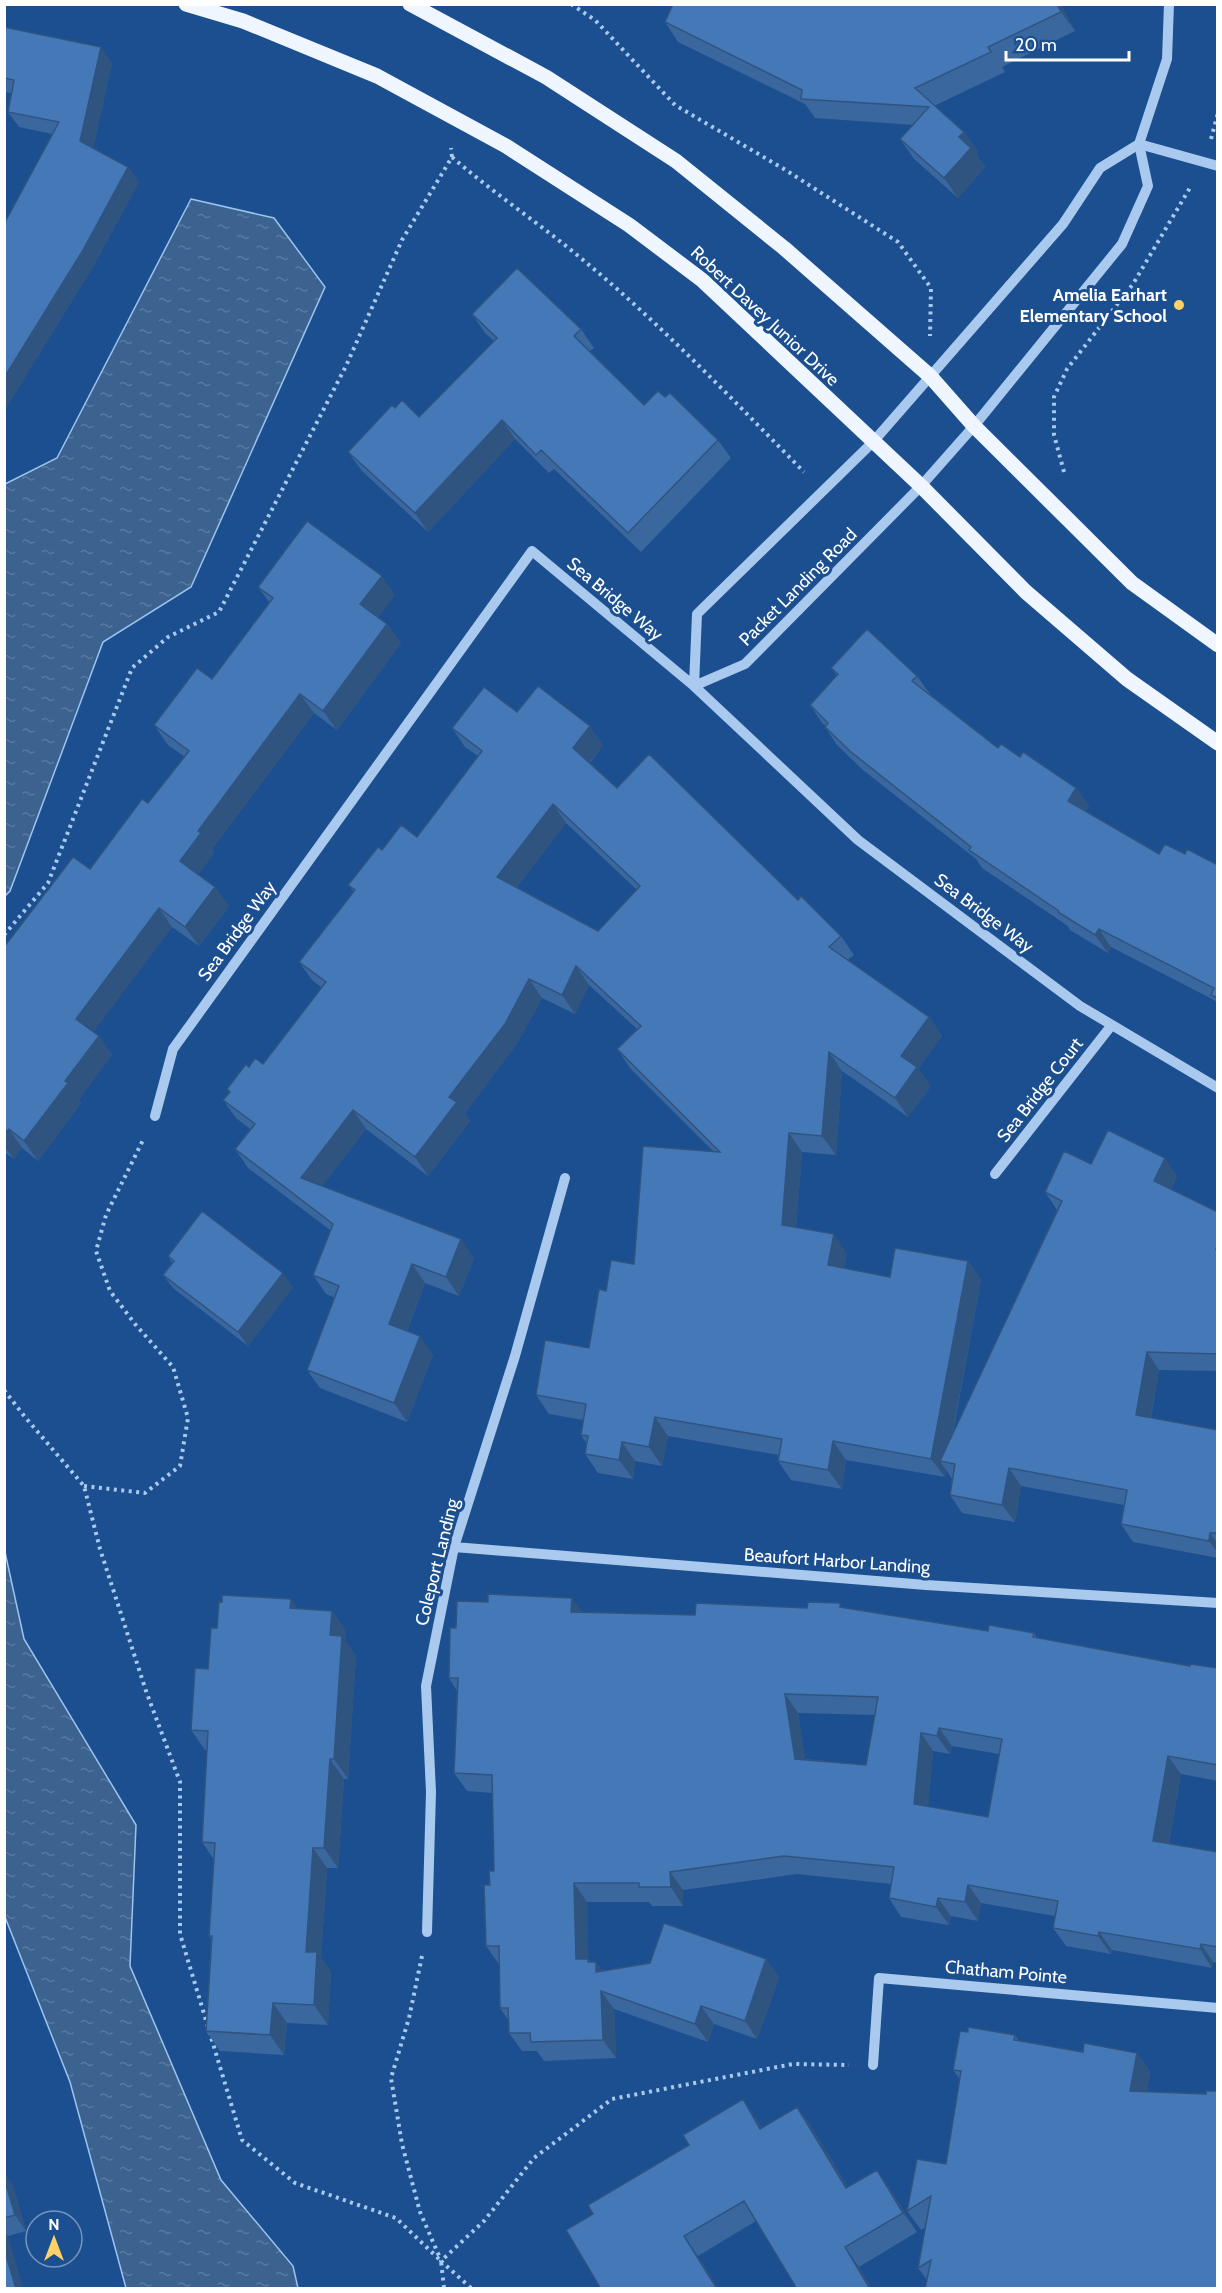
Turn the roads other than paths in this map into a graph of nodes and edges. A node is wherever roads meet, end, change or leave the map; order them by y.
1 (186, 4) edge
2 (410, 4) edge
3 (1169, 4) edge
4 (1139, 144) junction
5 (1218, 166) edge
6 (930, 376) junction
7 (974, 426) junction
8 (873, 442) junction
9 (921, 486) junction
10 (1218, 645) edge
11 (694, 686) junction
12 (1218, 743) edge
13 (1112, 1026) junction
14 (1218, 1088) edge
15 (155, 1116) road end
16 (995, 1174) dead end
17 (565, 1178) dead end
18 (454, 1547) junction
19 (1218, 1603) edge
20 (428, 1932) road end
21 (1218, 2008) edge
22 (873, 2065) road end

1 - 8 main road, Robert Davey Junior Drive
2 - 6 main road
3 - 4 street
4 - 5 street
4 - 6 street
4 - 7 street, Packet Landing Road
6 - 7 main road
6 - 8 street
7 - 9 street, Packet Landing Road
7 - 10 main road
8 - 9 main road, Robert Davey Junior Drive
8 - 11 street
9 - 11 street, Packet Landing Road
9 - 12 main road, Robert Davey Junior Drive
11 - 13 street, Sea Bridge Way
11 - 15 street, Sea Bridge Way
13 - 14 street, Sea Bridge Way
13 - 16 street, Sea Bridge Court
17 - 18 street, Coleport Landing
18 - 19 street, Beaufort Harbor Landing
18 - 20 street, Coleport Landing
21 - 22 street, Chatham Pointe

